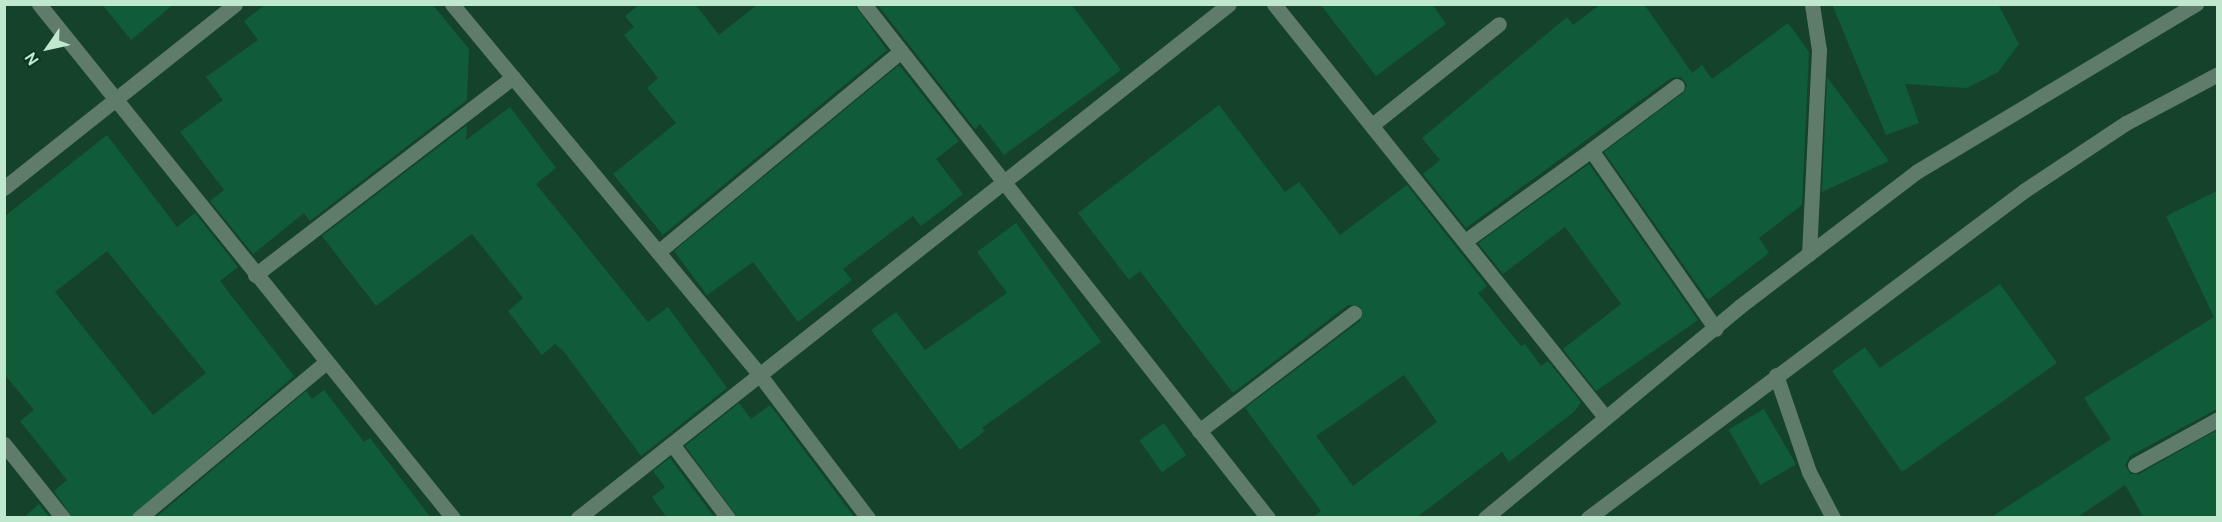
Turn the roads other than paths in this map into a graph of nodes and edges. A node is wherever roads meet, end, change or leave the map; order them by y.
1 (39, 4) edge
2 (235, 4) edge
3 (452, 4) edge
4 (864, 4) edge
5 (1229, 4) edge
6 (1274, 4) edge
7 (1812, 4) edge
8 (2196, 4) edge
9 (1499, 24) dead end
10 (901, 51) junction
11 (2217, 74) edge
12 (513, 77) junction
13 (1677, 86) dead end
14 (113, 102) junction
15 (1372, 125) junction
16 (1591, 150) junction
17 (1005, 182) junction
18 (4, 188) edge
19 (1465, 241) junction
20 (658, 252) junction
21 (1809, 254) junction
22 (255, 275) junction
23 (1354, 313) dead end
24 (1716, 328) junction
25 (326, 362) junction
26 (759, 374) junction
27 (1776, 375) junction
28 (1605, 417) junction
29 (2217, 419) edge
30 (1199, 431) junction
31 (4, 444) edge
32 (672, 444) junction
33 (2135, 465) dead end
34 (63, 518) edge
35 (139, 518) edge
36 (453, 518) edge
37 (578, 518) edge
38 (728, 518) edge
39 (868, 518) edge
40 (1268, 518) edge
41 (1485, 518) edge
42 (1588, 518) edge
43 (1833, 518) edge

1 - 14 street
2 - 14 street
3 - 12 street
4 - 10 street
5 - 17 street
6 - 15 street
7 - 21 street
8 - 21 street
9 - 15 street
10 - 17 street
10 - 20 street
11 - 27 street
12 - 20 street
12 - 22 street
13 - 16 street
14 - 18 street
14 - 22 street
15 - 19 street
16 - 19 street
16 - 24 street
17 - 26 street
17 - 30 street
19 - 28 street
20 - 26 street
21 - 24 street
22 - 25 street
23 - 30 street
24 - 28 street
25 - 35 street
25 - 36 street
26 - 32 street
26 - 39 street
27 - 42 street
27 - 43 street
28 - 41 street
29 - 33 street
30 - 40 street
31 - 34 street
32 - 37 street
32 - 38 street

